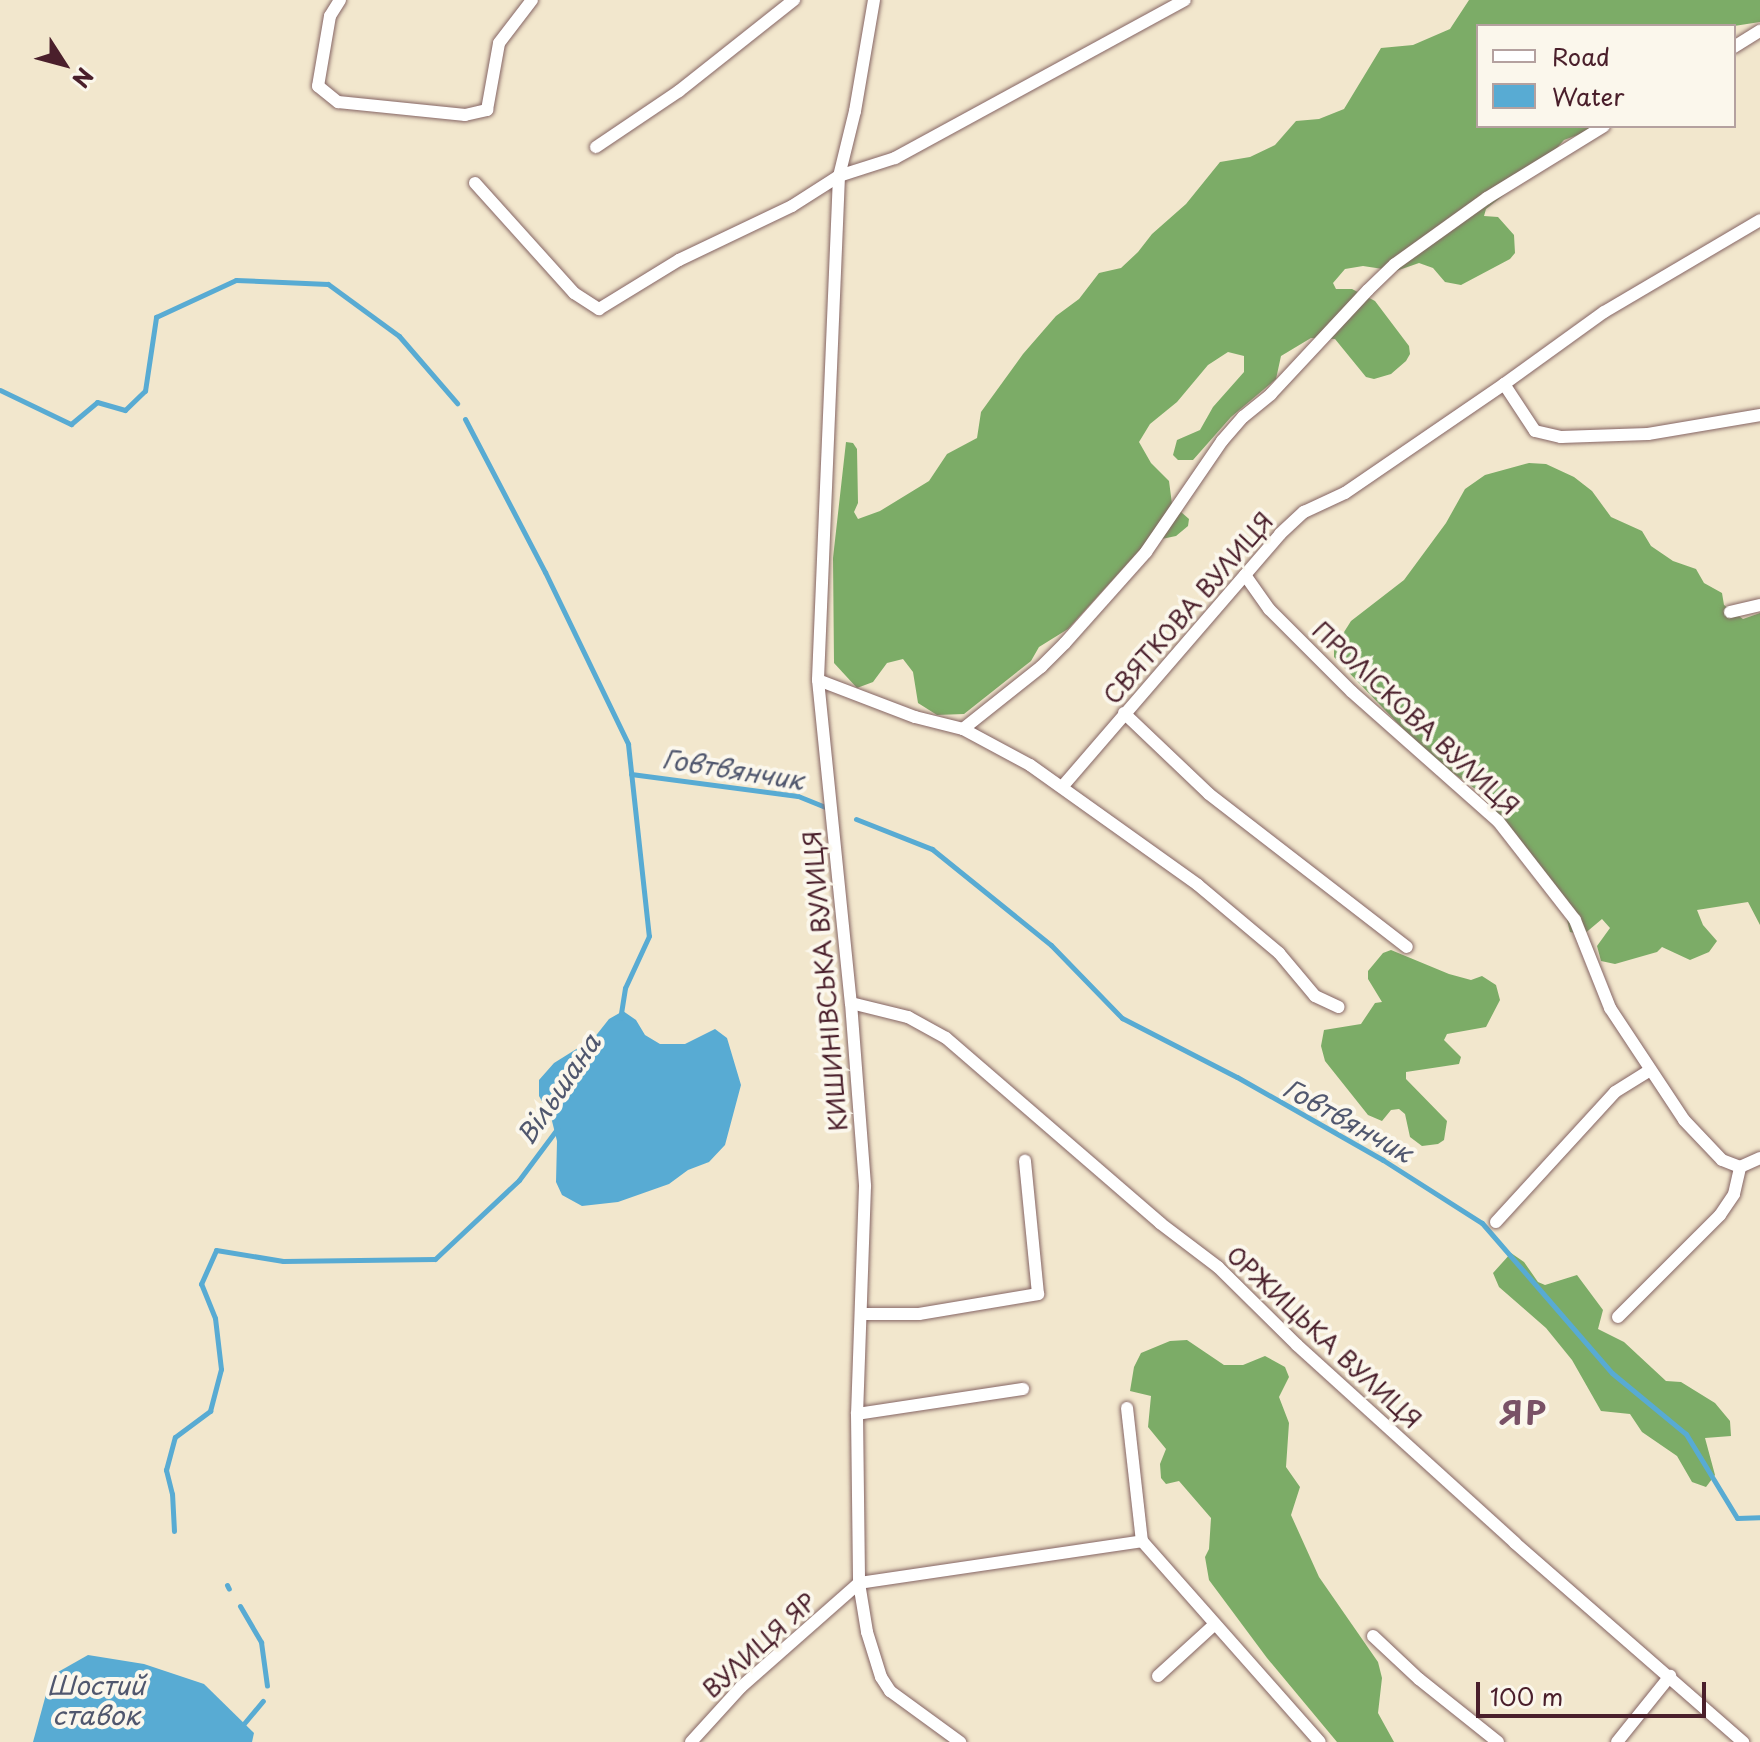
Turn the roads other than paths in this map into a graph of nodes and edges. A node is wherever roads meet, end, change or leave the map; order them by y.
1 (340, 0) edge
2 (532, 0) edge
3 (794, 0) edge
4 (874, 0) edge
5 (1185, 0) edge
6 (1760, 31) edge
7 (1736, 46) edge
8 (1601, 128) edge
9 (596, 147) dead end
10 (839, 176) junction
11 (475, 183) dead end
12 (1760, 220) edge
13 (1504, 384) junction
14 (1760, 415) edge
15 (1245, 575) junction
16 (1760, 605) edge
17 (1730, 612) dead end
18 (818, 680) junction
19 (1124, 713) junction
20 (963, 729) junction
21 (1062, 787) junction
22 (1407, 947) dead end
23 (851, 1003) junction
24 (1339, 1007) dead end
25 (1649, 1071) junction
26 (1760, 1158) edge
27 (1025, 1161) dead end
28 (1740, 1167) junction
29 (1496, 1222) dead end
30 (861, 1314) junction
31 (1618, 1317) dead end
32 (1023, 1389) dead end
33 (1127, 1408) dead end
34 (857, 1414) junction
35 (1142, 1541) junction
36 (859, 1583) junction
37 (1215, 1624) junction
38 (1373, 1636) dead end
39 (1158, 1676) dead end
40 (1670, 1676) junction
41 (691, 1742) edge
42 (960, 1742) edge
43 (1320, 1742) edge
44 (1498, 1742) edge
45 (1617, 1742) edge
46 (1743, 1742) edge

1 - 2 street
3 - 9 street
4 - 10 street, КИШИНІВСЬКА ВУЛИЦЯ
5 - 10 street
6 - 7 street
8 - 20 street
10 - 11 street
10 - 18 street, КИШИНІВСЬКА ВУЛИЦЯ
12 - 13 street, СВЯТКОВА ВУЛИЦЯ
13 - 14 street
13 - 15 street, СВЯТКОВА ВУЛИЦЯ
15 - 19 street, СВЯТКОВА ВУЛИЦЯ
15 - 25 street, ПРОЛІСКОВА ВУЛИЦЯ
16 - 17 street
18 - 20 street
18 - 23 street, КИШИНІВСЬКА ВУЛИЦЯ
19 - 21 street, СВЯТКОВА ВУЛИЦЯ
19 - 22 street
20 - 21 street
21 - 24 street
23 - 30 street, КИШИНІВСЬКА ВУЛИЦЯ
23 - 40 street, ОРЖИЦЬКА ВУЛИЦЯ
25 - 28 street, ПРОЛІСКОВА ВУЛИЦЯ
25 - 29 street
26 - 28 street
27 - 30 street
28 - 31 street
30 - 34 street, КИШИНІВСЬКА ВУЛИЦЯ
32 - 34 street
33 - 35 street
34 - 36 street, КИШИНІВСЬКА ВУЛИЦЯ
35 - 36 street
35 - 37 street
36 - 41 street, ВУЛИЦЯ ЯР
36 - 42 street, КИШИНІВСЬКА ВУЛИЦЯ
37 - 39 street
37 - 43 street
38 - 44 street
40 - 45 street
40 - 46 street, ОРЖИЦЬКА ВУЛИЦЯ

